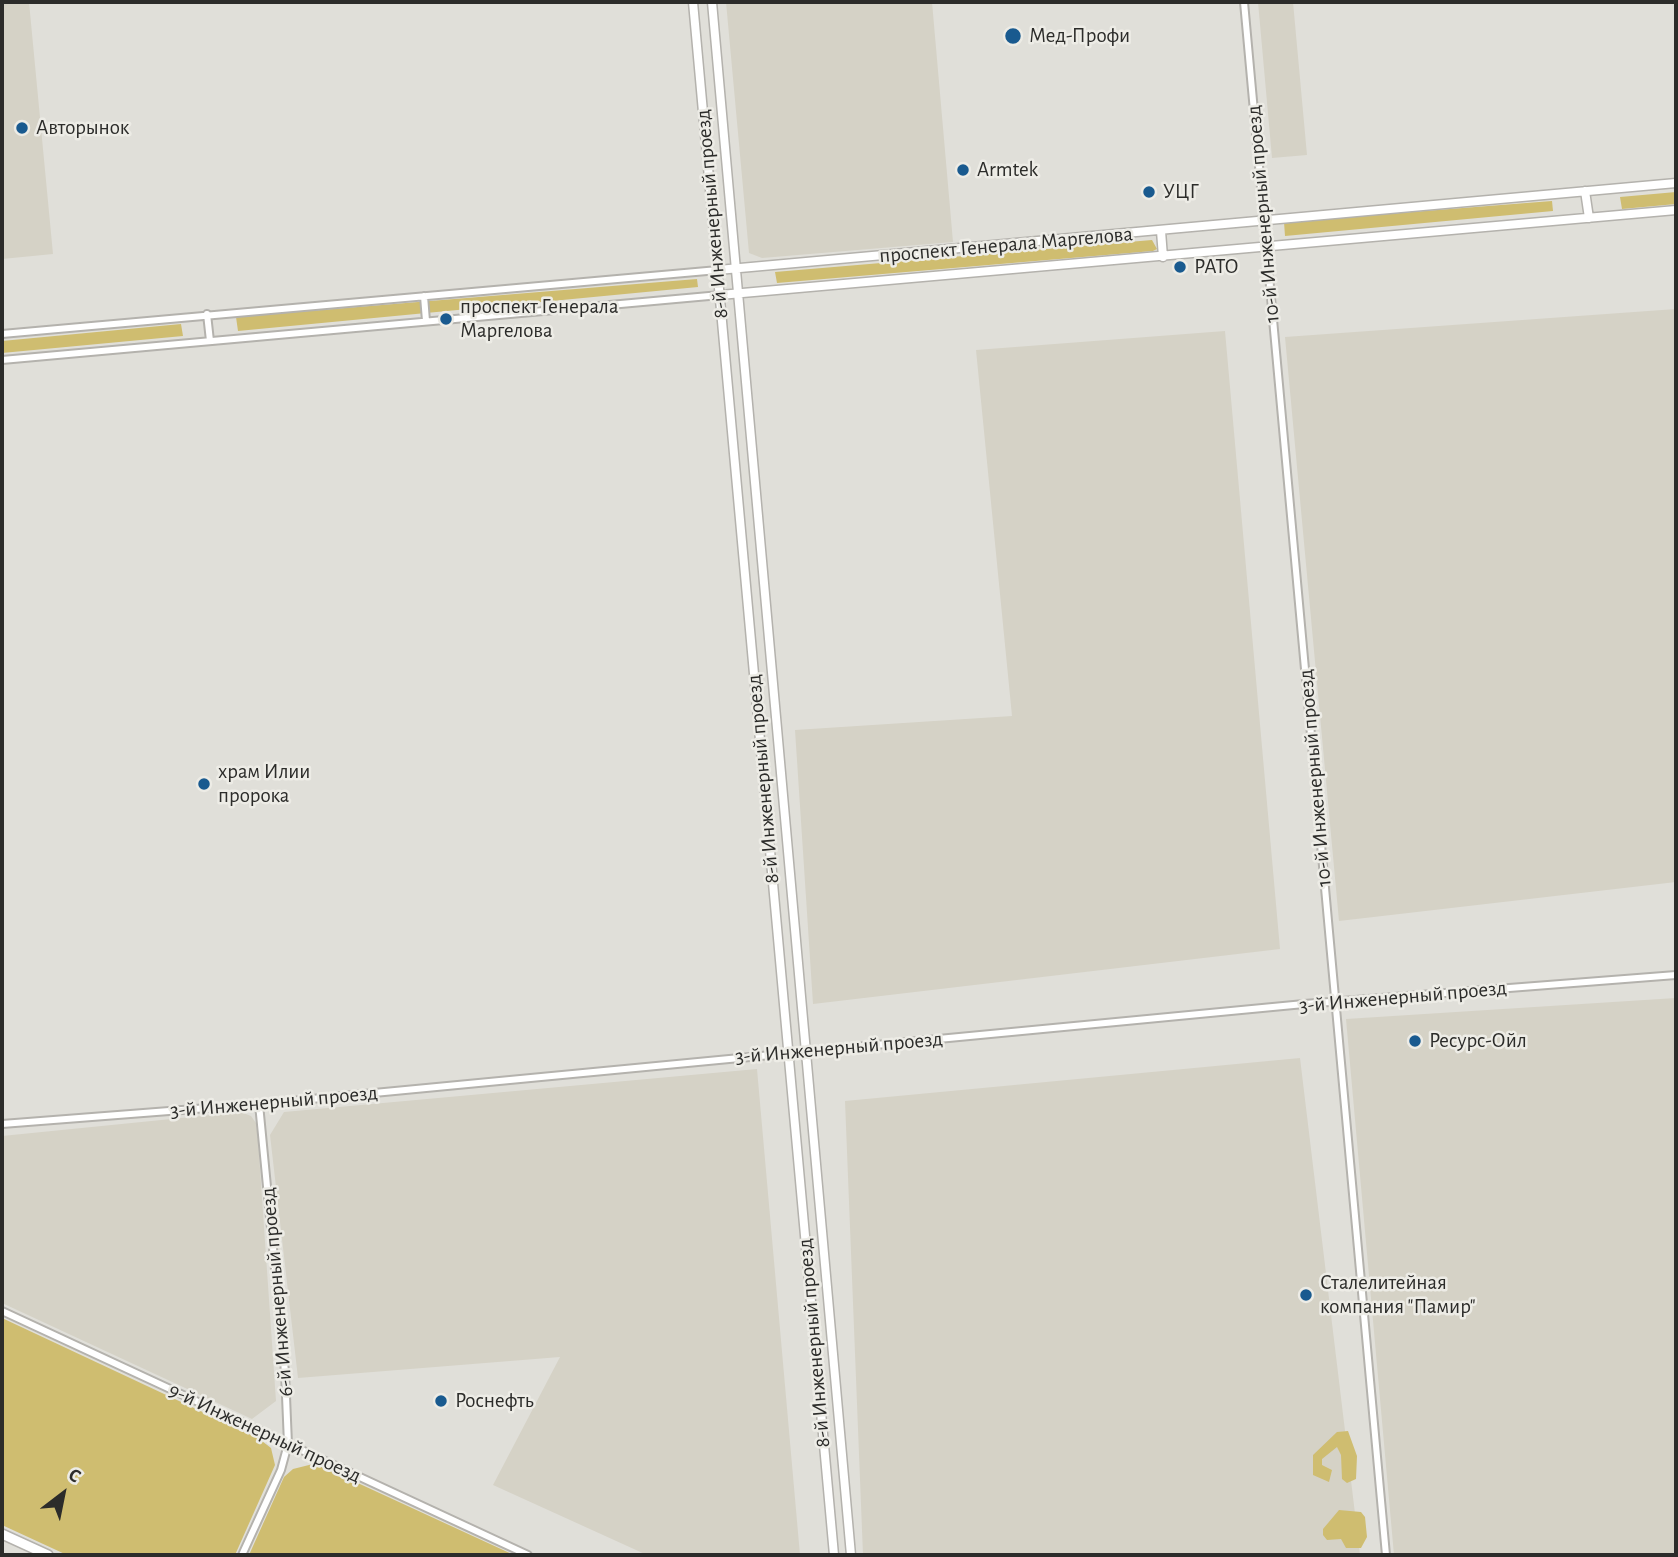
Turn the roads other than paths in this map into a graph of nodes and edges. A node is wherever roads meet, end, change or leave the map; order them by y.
1 (693, 2) edge
2 (712, 2) edge
3 (1244, 2) edge
4 (1676, 183) edge
5 (1585, 191) junction
6 (730, 208) junction
7 (712, 209) junction
8 (1676, 210) edge
9 (1589, 218) junction
10 (1262, 222) junction
11 (1161, 231) junction
12 (1266, 248) junction
13 (1163, 257) junction
14 (735, 269) junction
15 (718, 270) junction
16 (737, 293) junction
17 (720, 295) junction
18 (421, 297) junction
19 (207, 314) junction
20 (426, 321) junction
21 (2, 334) edge
22 (210, 341) junction
23 (2, 360) edge
24 (792, 914) junction
25 (775, 915) junction
26 (1676, 975) edge
27 (1336, 1002) junction
28 (804, 1051) junction
29 (787, 1053) junction
30 (259, 1104) junction
31 (2, 1124) edge
32 (2, 1311) edge
33 (288, 1444) junction
34 (2, 1534) edge
35 (48, 1555) edge
36 (242, 1555) edge
37 (528, 1555) edge
38 (834, 1555) edge
39 (851, 1555) edge
40 (1385, 1555) edge

1 - 7 street, 8-й Инженерный проезд
2 - 6 street, 8-й Инженерный проезд
3 - 10 street, 10-й Инженерный проезд
4 - 5 street, проспект Генерала Маргелова
5 - 9 street
5 - 10 street, проспект Генерала Маргелова
6 - 7 street
6 - 14 street, 8-й Инженерный проезд
7 - 15 street, 8-й Инженерный проезд
8 - 9 street, проспект Генерала Маргелова
9 - 12 street, проспект Генерала Маргелова
10 - 11 street, проспект Генерала Маргелова
10 - 12 street, 10-й Инженерный проезд
11 - 13 street
11 - 14 street, проспект Генерала Маргелова
12 - 13 street, проспект Генерала Маргелова
12 - 27 street, 10-й Инженерный проезд
13 - 16 street, проспект Генерала Маргелова
14 - 15 street, проспект Генерала Маргелова
14 - 16 street, 8-й Инженерный проезд
15 - 17 street, 8-й Инженерный проезд
15 - 18 street, проспект Генерала Маргелова
16 - 17 street, проспект Генерала Маргелова
16 - 24 street, 8-й Инженерный проезд
17 - 20 street, проспект Генерала Маргелова
17 - 25 street, 8-й Инженерный проезд
18 - 19 street, проспект Генерала Маргелова
18 - 20 street
19 - 21 street, проспект Генерала Маргелова
19 - 22 street
20 - 22 street, проспект Генерала Маргелова
22 - 23 street, проспект Генерала Маргелова
24 - 25 street
24 - 28 street, 8-й Инженерный проезд
25 - 29 street, 8-й Инженерный проезд
26 - 27 street, 3-й Инженерный проезд
27 - 28 street, 3-й Инженерный проезд
27 - 40 street, 10-й Инженерный проезд
28 - 29 street, 3-й Инженерный проезд
28 - 39 street, 8-й Инженерный проезд
29 - 30 street, 3-й Инженерный проезд
29 - 38 street, 8-й Инженерный проезд
30 - 31 street, 3-й Инженерный проезд
30 - 33 street, 6-й Инженерный проезд
32 - 33 street, 9-й Инженерный проезд
33 - 36 street, 6-й Инженерный проезд
33 - 37 street, 9-й Инженерный проезд
34 - 35 main road

